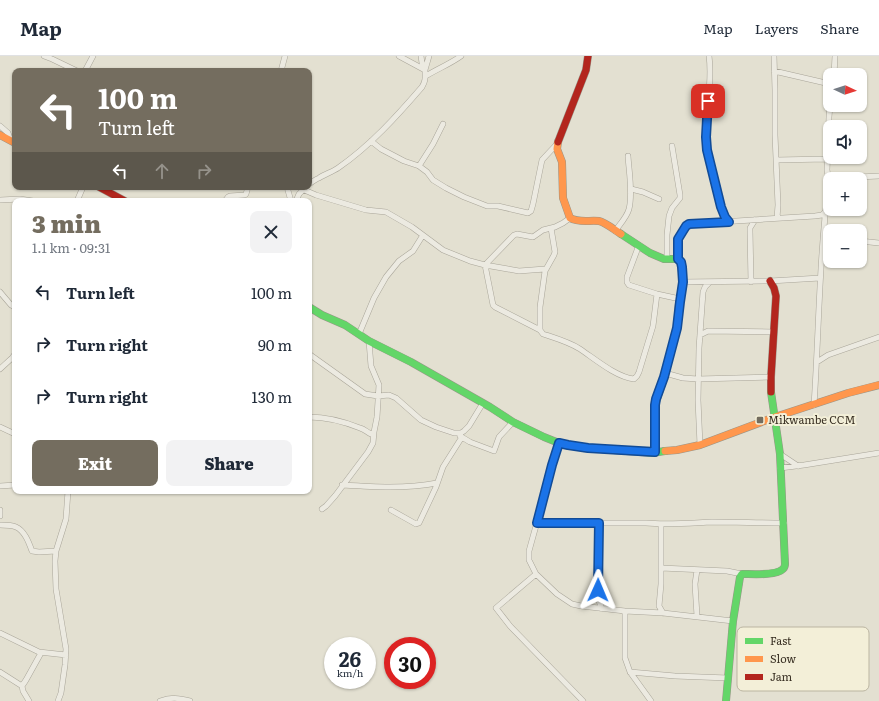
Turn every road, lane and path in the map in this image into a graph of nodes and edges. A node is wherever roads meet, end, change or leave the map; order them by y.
1 (44, 56) edge
2 (93, 56) edge
3 (285, 56) edge
4 (399, 56) edge
5 (421, 56) edge
6 (429, 56) edge
7 (462, 56) edge
8 (588, 56) edge
9 (709, 56) edge
10 (774, 56) edge
11 (835, 56) edge
12 (71, 68) edge
13 (87, 68) edge
14 (282, 68) edge
15 (834, 68) edge
16 (425, 70) junction
17 (774, 71) junction
18 (426, 76) junction
19 (823, 82) edge
20 (443, 124) dead end
21 (0, 126) edge
22 (0, 135) edge
23 (12, 140) edge
24 (12, 141) edge
25 (371, 141) junction
26 (557, 144) junction
27 (672, 146) dead end
28 (628, 156) dead end
29 (823, 159) edge
30 (776, 160) junction
31 (420, 166) junction
32 (879, 176) edge
33 (867, 177) edge
34 (312, 182) edge
35 (631, 189) junction
36 (108, 190) edge
37 (247, 190) edge
38 (307, 190) edge
39 (120, 198) edge
40 (227, 198) edge
41 (12, 199) edge
42 (659, 199) dead end
43 (0, 200) edge
44 (823, 214) edge
45 (570, 218) junction
46 (777, 218) junction
47 (755, 220) junction
48 (743, 221) junction
49 (729, 222) junction
50 (551, 228) junction
51 (750, 228) junction
52 (615, 231) junction
53 (423, 235) junction
54 (823, 241) edge
55 (867, 242) edge
56 (879, 243) edge
57 (639, 245) junction
58 (667, 259) junction
59 (678, 259) junction
60 (485, 265) junction
61 (545, 269) junction
62 (820, 278) junction
63 (770, 281) junction
64 (683, 282) junction
65 (699, 282) junction
66 (710, 282) junction
67 (751, 282) junction
68 (0, 292) edge
69 (703, 292) junction
70 (657, 294) junction
71 (680, 299) junction
72 (12, 306) edge
73 (312, 309) edge
74 (540, 330) junction
75 (774, 332) junction
76 (359, 334) junction
77 (700, 335) junction
78 (879, 337) edge
79 (369, 341) junction
80 (312, 356) edge
81 (12, 358) edge
82 (817, 362) junction
83 (0, 369) edge
84 (665, 373) junction
85 (771, 377) junction
86 (698, 380) junction
87 (879, 385) edge
88 (378, 396) junction
89 (483, 403) junction
90 (814, 405) junction
91 (312, 417) edge
92 (775, 417) junction
93 (513, 422) junction
94 (0, 427) edge
95 (374, 432) junction
96 (12, 433) edge
97 (456, 434) junction
98 (462, 437) junction
99 (559, 443) junction
100 (700, 445) junction
101 (655, 452) junction
102 (879, 453) edge
103 (780, 454) junction
104 (798, 466) junction
105 (780, 468) junction
106 (437, 483) junction
107 (12, 485) edge
108 (342, 485) junction
109 (0, 486) edge
110 (68, 494) edge
111 (322, 509) dead end
112 (0, 510) edge
113 (391, 510) dead end
114 (0, 516) edge
115 (537, 523) junction
116 (599, 523) junction
117 (784, 523) junction
118 (661, 524) junction
119 (0, 525) edge
120 (56, 550) junction
121 (661, 568) junction
122 (697, 570) junction
123 (536, 574) junction
124 (742, 574) junction
125 (659, 606) junction
126 (602, 609) junction
127 (625, 611) junction
128 (653, 612) junction
129 (663, 613) junction
130 (697, 616) junction
131 (733, 621) junction
132 (0, 633) edge
133 (41, 653) junction
134 (66, 654) junction
135 (0, 672) edge
136 (630, 672) junction
137 (728, 678) junction
138 (22, 686) junction
139 (29, 701) edge
140 (58, 701) edge
141 (160, 701) edge
142 (190, 701) edge
143 (583, 701) edge
144 (651, 701) edge
145 (726, 701) edge

1 - 12 street
2 - 13 street
3 - 14 street
4 - 16 street
5 - 16 street
6 - 16 street
7 - 18 street
8 - 26 street
9 - 49 street
10 - 17 street
11 - 15 street
16 - 18 street
17 - 19 street
17 - 30 street
18 - 25 street
20 - 31 street
21 - 23 street
22 - 24 street
25 - 31 street
25 - 34 street
26 - 31 street
26 - 45 street
27 - 58 street
28 - 35 street
29 - 30 street
30 - 46 street
32 - 33 street
35 - 42 street
35 - 52 street
36 - 39 street
37 - 40 street
38 - 53 street
41 - 43 street
44 - 46 street
45 - 50 street
45 - 52 street
46 - 47 street
47 - 48 street
47 - 51 street
48 - 49 street
48 - 51 street
49 - 59 street
50 - 60 street
50 - 61 street
51 - 67 street
52 - 57 street
53 - 60 street
53 - 76 street
54 - 62 street
55 - 56 street
57 - 58 street
57 - 70 street
58 - 59 street
59 - 64 street
60 - 61 street
60 - 74 street
61 - 74 street
62 - 63 street
62 - 82 street
63 - 67 street
63 - 75 street
64 - 65 street
64 - 71 street
65 - 66 street
65 - 69 street
66 - 67 street
66 - 69 street
68 - 72 street
69 - 77 street
70 - 71 street
70 - 74 street
71 - 84 street
73 - 76 street
75 - 77 street
75 - 85 street
76 - 79 street
77 - 86 street
78 - 82 street
79 - 88 street
79 - 89 street
80 - 88 street
81 - 83 street
82 - 90 street
84 - 86 street
84 - 101 street
85 - 86 street
85 - 92 street
86 - 100 street
87 - 90 street
88 - 95 street
88 - 97 street
89 - 93 street
89 - 97 street
90 - 92 street
91 - 95 street
92 - 100 street
92 - 103 street
93 - 98 street
93 - 99 street
94 - 96 street
95 - 108 street
97 - 98 street
98 - 106 street
99 - 101 street
99 - 115 street
100 - 101 street
102 - 104 street
103 - 104 street
103 - 105 street
104 - 105 street
105 - 117 street
106 - 108 street
106 - 113 street
107 - 109 street
108 - 111 street
110 - 120 street
112 - 114 street
115 - 116 street
115 - 123 street
116 - 118 street
116 - 126 street
117 - 118 street
117 - 124 street
118 - 121 street
119 - 120 street
120 - 134 street
121 - 122 street
121 - 125 street
122 - 124 street
122 - 130 street
123 - 126 street
123 - 143 street
124 - 131 street
125 - 128 street
125 - 129 street
126 - 127 street
127 - 128 street
127 - 136 street
128 - 129 street
129 - 130 street
130 - 131 street
131 - 137 street
132 - 133 street
133 - 134 street
133 - 138 street
134 - 140 street
135 - 138 street
136 - 137 street
136 - 144 street
137 - 145 street
138 - 139 street
141 - 142 street

